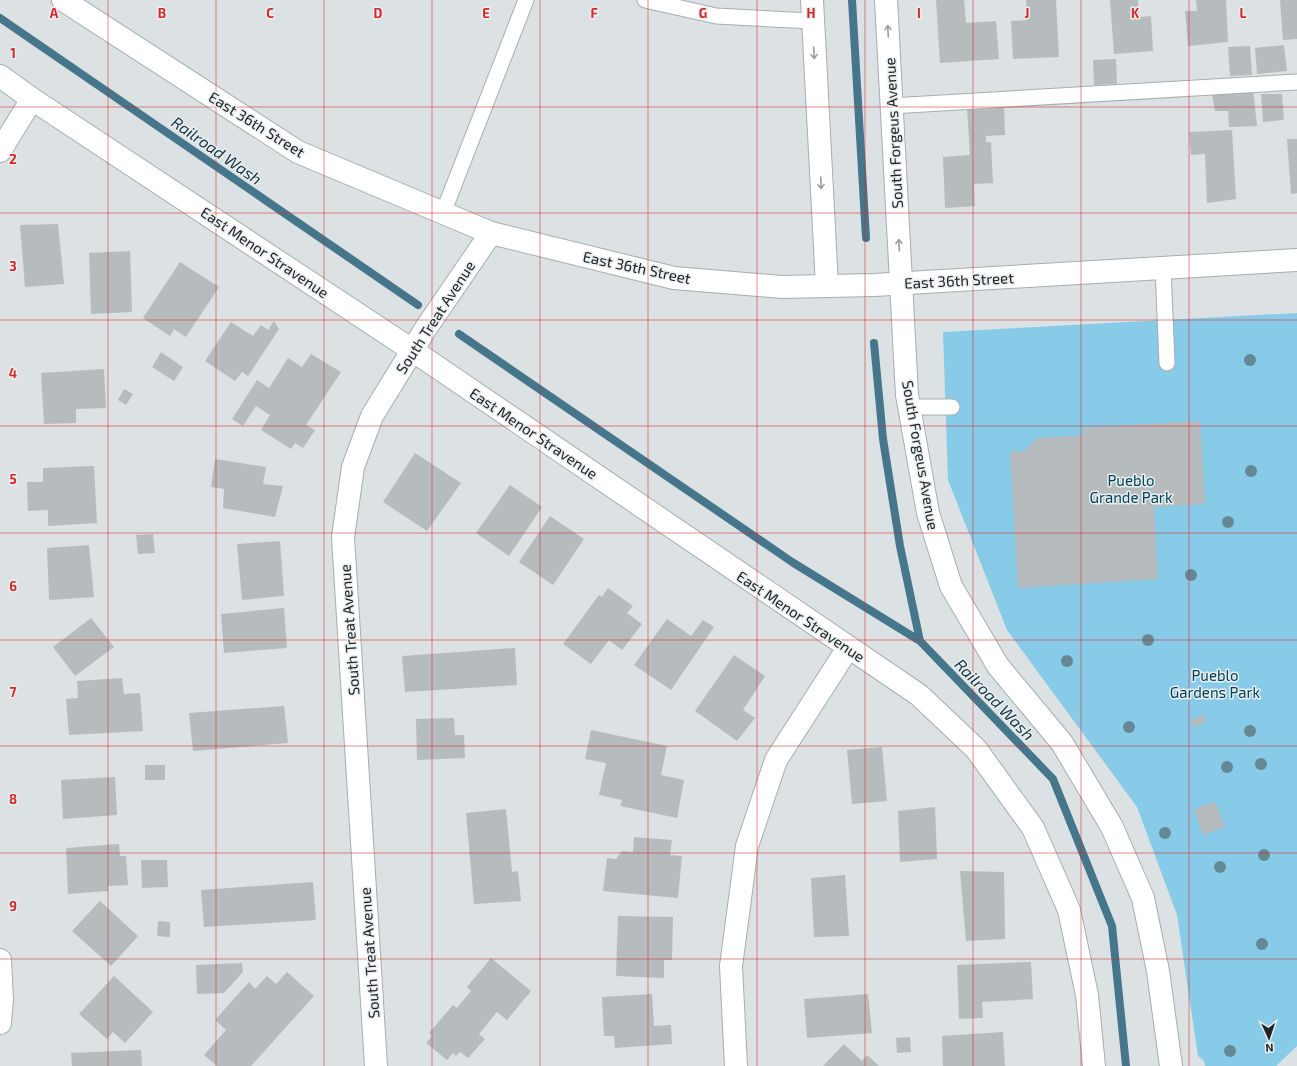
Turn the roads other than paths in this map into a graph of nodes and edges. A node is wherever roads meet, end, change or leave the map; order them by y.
1 (526, 0) edge
2 (645, 0) edge
3 (886, 0) edge
4 (69, 2) edge
5 (812, 10) edge
6 (0, 76) edge
7 (1297, 82) edge
8 (32, 99) junction
9 (891, 106) junction
10 (0, 152) edge
11 (443, 213) junction
12 (491, 233) junction
13 (1297, 260) edge
14 (1163, 268) junction
15 (901, 284) junction
16 (827, 286) junction
17 (412, 350) junction
18 (1167, 363) dead end
19 (910, 407) junction
20 (952, 407) dead end
21 (848, 648) junction
22 (0, 960) edge
23 (0, 1023) edge
24 (376, 1066) edge
25 (736, 1066) edge
26 (1094, 1066) edge
27 (1171, 1066) edge

1 - 11 lane
2 - 5 lane
9 -> 3 street, South Forgeus Avenue
4 - 11 street, East 36th Street
5 -> 16 street
6 - 8 street, East Menor Stravenue
7 - 9 lane
8 - 10 street
8 - 17 street, East Menor Stravenue
15 -> 9 street, South Forgeus Avenue
11 - 12 street, East 36th Street
12 - 16 street, East 36th Street
12 - 17 street, South Treat Avenue
13 - 14 street, East 36th Street
14 - 15 street, East 36th Street
14 - 18 lane
15 - 16 street, East 36th Street
15 - 19 street, South Forgeus Avenue
17 - 21 street, East Menor Stravenue
17 - 24 street, South Treat Avenue
19 - 20 lane
19 - 27 street, South Forgeus Avenue
21 - 25 street
21 - 26 street, East Menor Stravenue
22 - 23 street

